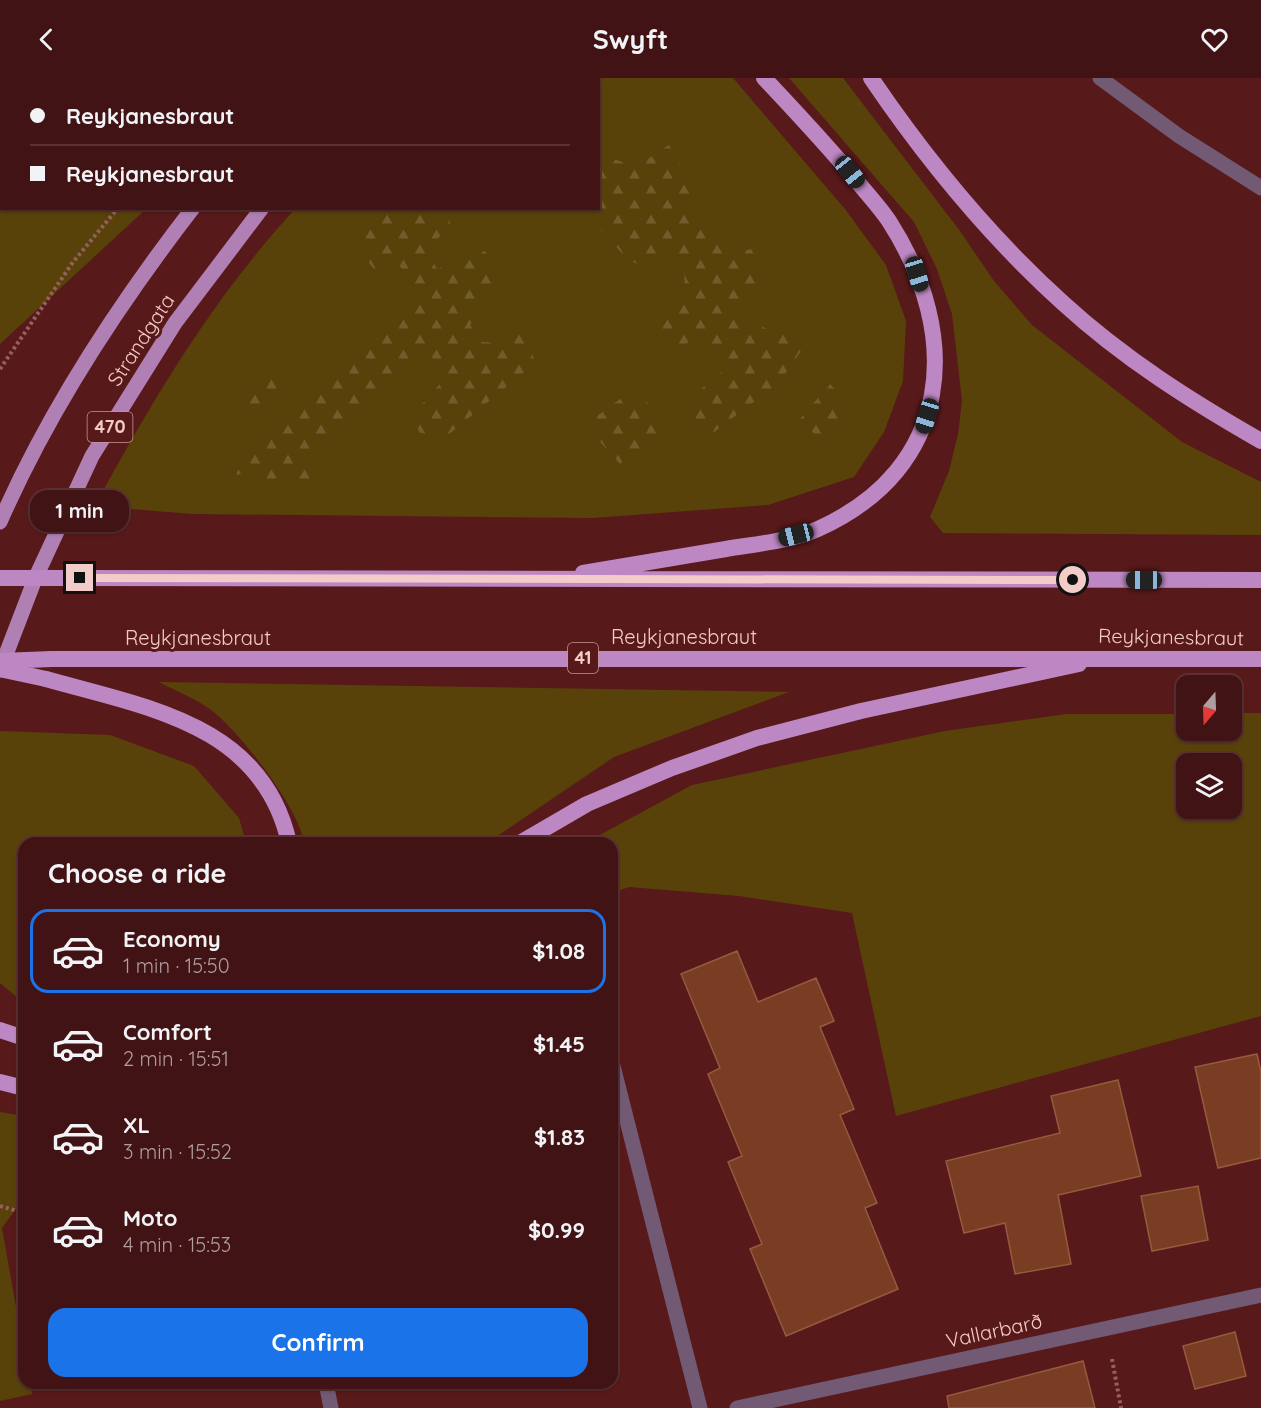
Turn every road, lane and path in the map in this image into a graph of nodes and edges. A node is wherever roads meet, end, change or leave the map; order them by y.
1 (764, 78) edge
2 (872, 78) edge
3 (1100, 78) edge
4 (1261, 188) edge
5 (115, 210) edge
6 (192, 210) edge
7 (260, 210) edge
8 (0, 369) edge
9 (1261, 441) edge
10 (0, 522) edge
11 (0, 578) edge
12 (1261, 580) edge
13 (533, 581) junction
14 (1113, 657) junction
15 (1261, 658) edge
16 (0, 661) edge
17 (0, 669) edge
18 (287, 837) edge
19 (530, 837) edge
20 (0, 1030) edge
21 (18, 1036) edge
22 (0, 1082) edge
23 (18, 1086) edge
24 (618, 1086) edge
25 (0, 1206) edge
26 (18, 1212) edge
27 (1261, 1295) edge
28 (1106, 1328) junction
29 (327, 1389) edge
30 (331, 1408) edge
31 (700, 1408) edge
32 (737, 1408) edge
33 (1121, 1408) edge

1 - 13 highway
2 - 9 highway
3 - 4 street
5 - 8 path
6 - 10 main road, Strandgata / 470
7 - 17 main road, Strandgata / 470
11 - 13 highway, bridge
12 - 13 highway
14 - 15 highway, Reykjanesbraut / 41
14 - 16 highway, Reykjanesbraut / 41, bridge
14 - 19 highway
17 - 18 highway, bridge
20 - 21 highway
22 - 23 highway
24 - 31 street
25 - 26 path
27 - 28 street, Vallarbarð
28 - 32 street, Vallarbarð
28 - 33 path
29 - 30 street

